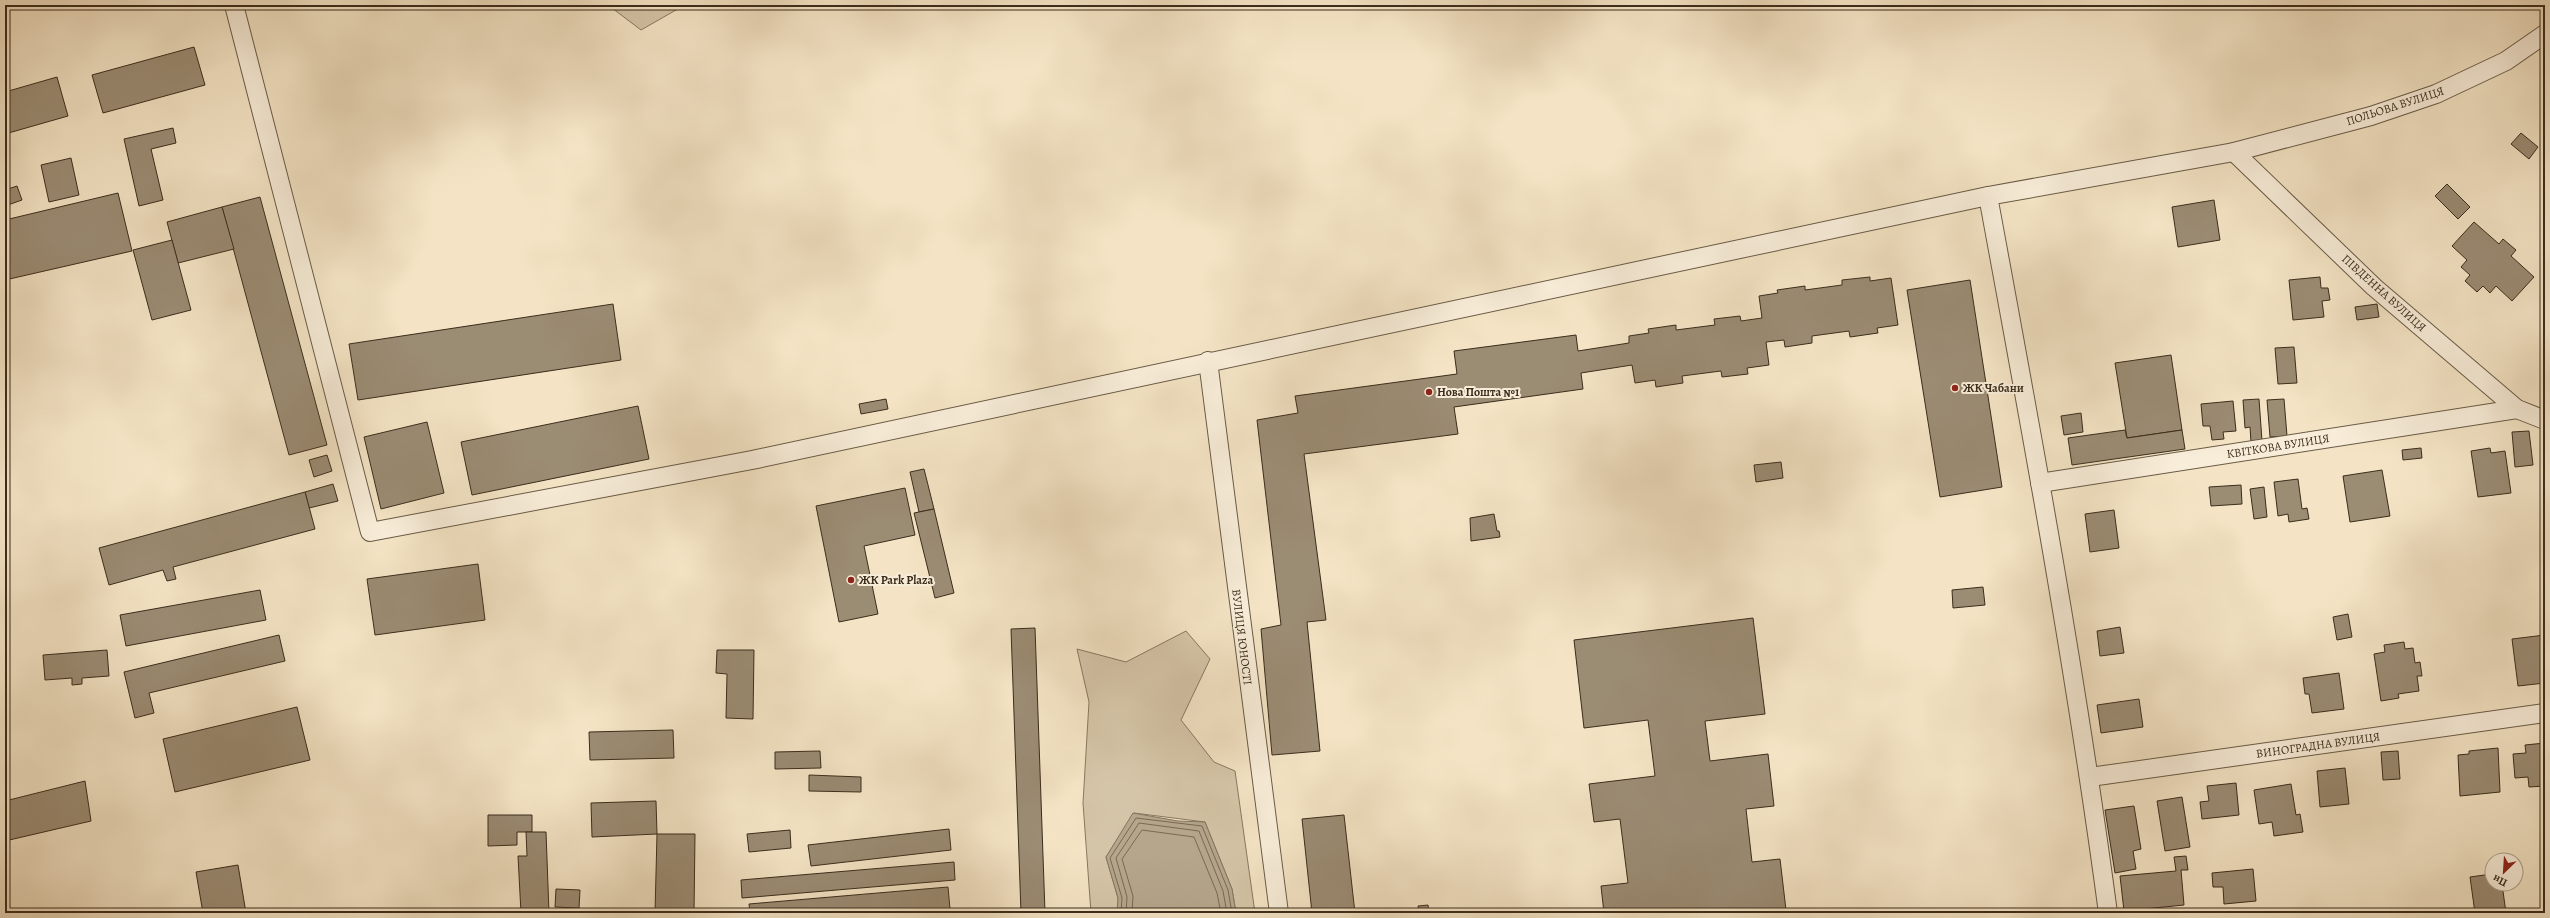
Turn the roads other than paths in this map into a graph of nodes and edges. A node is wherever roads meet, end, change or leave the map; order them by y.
1 (234, 5) edge
2 (2545, 34) edge
3 (2234, 152) junction
4 (1988, 196) junction
5 (1208, 361) junction
6 (2516, 409) junction
7 (2545, 420) edge
8 (2040, 482) junction
9 (2545, 712) edge
10 (2090, 777) junction
11 (1279, 913) edge
12 (2108, 913) edge

1 - 5 street, ПОЛЬОВА ВУЛИЦЯ
2 - 3 street, ПОЛЬОВА ВУЛИЦЯ
3 - 4 street, ПОЛЬОВА ВУЛИЦЯ
3 - 6 street, ПІВДЕННА ВУЛИЦЯ
4 - 5 street, ПОЛЬОВА ВУЛИЦЯ
4 - 8 street
5 - 11 street, ВУЛИЦЯ ЮНОСТІ
6 - 7 street, ПІВДЕННА ВУЛИЦЯ
6 - 8 street, КВІТКОВА ВУЛИЦЯ
8 - 10 street
9 - 10 street, ВИНОГРАДНА ВУЛИЦЯ
10 - 12 street

